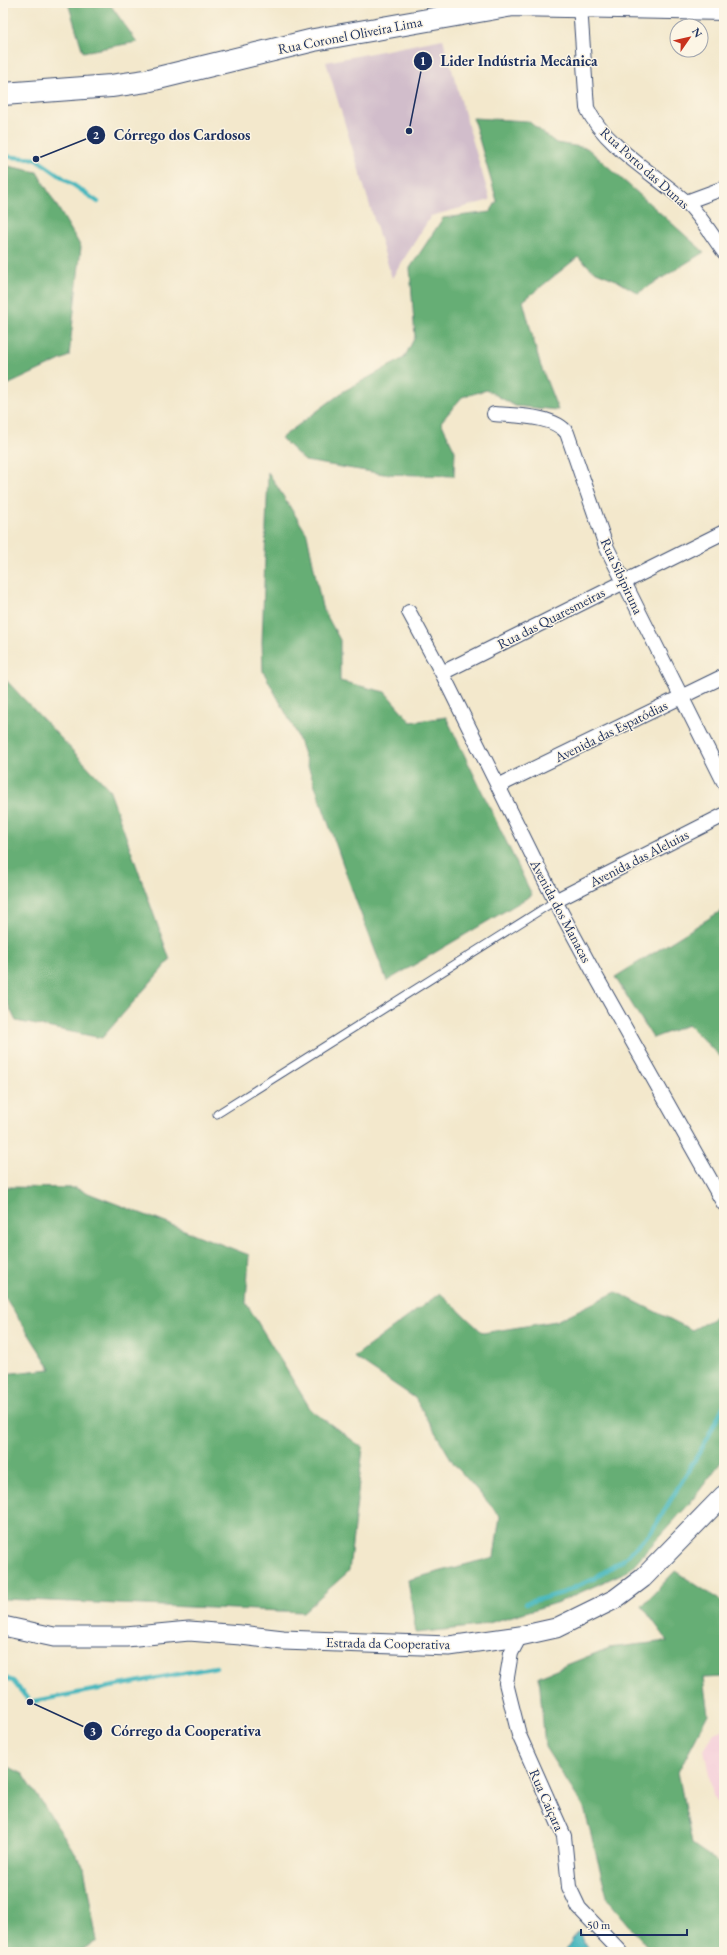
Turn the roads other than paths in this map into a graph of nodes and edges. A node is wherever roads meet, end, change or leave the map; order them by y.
1 (570, 4) edge
2 (724, 9) edge
3 (3, 94) edge
4 (724, 188) edge
5 (686, 202) junction
6 (724, 252) edge
7 (494, 414) dead end
8 (724, 532) edge
9 (623, 581) junction
10 (409, 612) dead end
11 (442, 673) junction
12 (724, 676) edge
13 (681, 697) junction
14 (724, 782) edge
15 (498, 786) junction
16 (724, 815) edge
17 (555, 900) junction
18 (217, 1114) dead end
19 (724, 1204) edge
20 (724, 1495) edge
21 (3, 1626) edge
22 (520, 1636) junction
23 (621, 1952) edge

1 - 2 main road, Rua Coronel Oliveira Lima
1 - 3 main road, Rua Coronel Oliveira Lima
1 - 5 street, Rua Porto das Dunas
4 - 5 street
5 - 6 street, Rua Porto das Dunas
7 - 9 street, Rua Sibipiruna
8 - 9 street, Rua das Quaresmeiras
9 - 11 street, Rua das Quaresmeiras
9 - 13 street, Rua Sibipiruna
10 - 11 street, Avenida dos Manacas
11 - 15 street, Avenida dos Manacas
12 - 13 street, Avenida das Espatódias
13 - 14 street, Rua Sibipiruna
13 - 15 street, Avenida das Espatódias
15 - 17 street, Avenida dos Manacas
16 - 17 street, Avenida das Aleluias
17 - 18 lane
17 - 19 street, Avenida dos Manacas
20 - 22 main road, Estrada da Cooperativa
21 - 22 main road, Estrada da Cooperativa
22 - 23 street, Rua Caiçara

